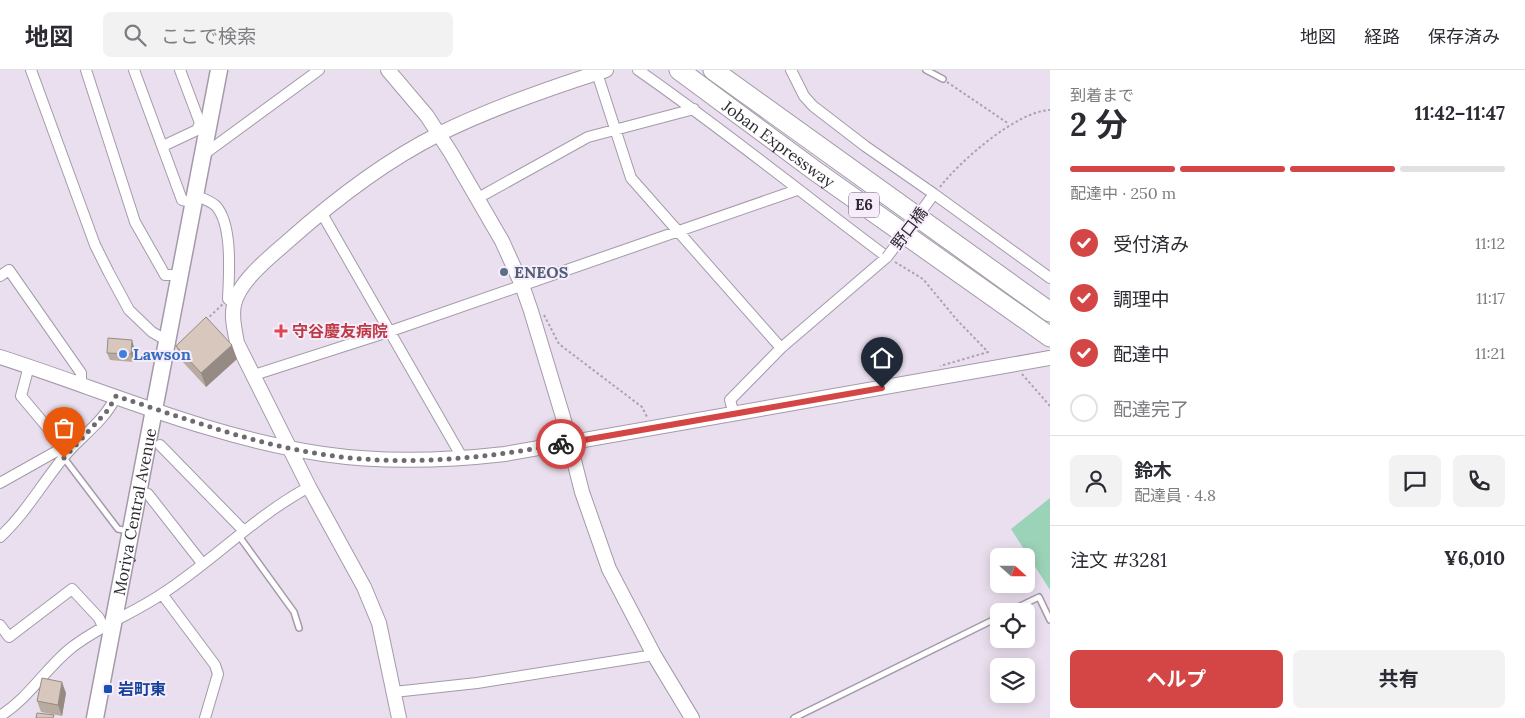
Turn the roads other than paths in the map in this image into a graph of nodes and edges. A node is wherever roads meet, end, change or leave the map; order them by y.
1 (31, 70) edge
2 (86, 70) edge
3 (134, 70) edge
4 (180, 70) edge
5 (219, 70) edge
6 (320, 70) edge
7 (388, 70) edge
8 (638, 70) edge
9 (679, 70) edge
10 (713, 70) edge
11 (791, 70) edge
12 (926, 70) edge
13 (601, 71) edge
14 (943, 79) road end
15 (694, 108) junction
16 (204, 124) junction
17 (616, 129) junction
18 (439, 134) junction
19 (163, 146) junction
20 (203, 155) junction
21 (797, 190) junction
22 (932, 196) junction
23 (478, 198) junction
24 (194, 199) junction
25 (321, 212) junction
26 (676, 231) junction
27 (887, 257) junction
28 (178, 275) junction
29 (0, 276) edge
30 (1050, 278) edge
31 (522, 285) junction
32 (231, 302) junction
33 (1050, 312) edge
34 (388, 332) junction
35 (1050, 337) edge
36 (166, 340) junction
37 (781, 348) junction
38 (0, 357) edge
39 (1050, 358) edge
40 (29, 366) junction
41 (254, 375) junction
42 (81, 384) junction
43 (116, 396) junction
44 (154, 409) junction
45 (734, 414) junction
46 (569, 443) junction
47 (160, 445) dead end
48 (291, 448) junction
49 (65, 452) junction
50 (463, 459) junction
51 (0, 483) edge
52 (309, 487) junction
53 (139, 491) junction
54 (131, 532) junction
55 (241, 533) junction
56 (0, 537) edge
57 (202, 564) junction
58 (162, 594) junction
59 (1027, 603) edge
60 (1050, 620) edge
61 (990, 621) edge
62 (108, 624) junction
63 (0, 625) edge
64 (299, 628) dead end
65 (654, 655) junction
66 (394, 692) junction
67 (0, 716) edge
68 (798, 717) edge
69 (95, 718) edge
70 (205, 718) edge
71 (399, 718) edge
72 (692, 718) edge

1 - 36 street
2 - 28 street
3 - 19 street
4 - 16 street
5 - 16 main road, Moriya Central Avenue
6 - 20 street
7 - 18 street
8 - 15 street
9 - 35 highway, Joban Expressway / E6
10 - 33 highway, Joban Expressway / E6
11 - 22 street
12 - 14 lane
13 - 17 street
13 - 18 street
15 - 17 street
15 - 21 street
16 - 19 street
16 - 20 main road, Moriya Central Avenue
17 - 23 street
17 - 26 street
18 - 23 street
18 - 25 street
19 - 24 street
20 - 24 main road, Moriya Central Avenue
21 - 26 street
21 - 27 street
22 - 27 street, 野口橋, bridge
22 - 30 street
23 - 31 street
24 - 28 main road, Moriya Central Avenue
24 - 32 street
25 - 32 street
25 - 34 street
26 - 31 street
26 - 37 street
27 - 37 street, 野口橋
28 - 36 main road, Moriya Central Avenue
29 - 42 street
31 - 34 street
31 - 46 street
32 - 41 street
34 - 41 street
34 - 50 street
36 - 44 main road, Moriya Central Avenue
37 - 45 street, 野口橋
38 - 40 street
39 - 45 street
40 - 42 street
40 - 49 street
41 - 48 street
42 - 43 street
43 - 44 street
43 - 49 street
44 - 48 street
44 - 53 main road, Moriya Central Avenue
45 - 46 street
46 - 50 street
46 - 65 street
47 - 55 street
48 - 50 street
48 - 52 street
49 - 51 street
49 - 54 lane
49 - 56 street
52 - 55 street
52 - 66 street
53 - 54 main road, Moriya Central Avenue
53 - 57 street
54 - 62 main road, Moriya Central Avenue
55 - 57 street
55 - 64 lane
57 - 58 street
58 - 62 street
58 - 70 street
59 - 60 lane
61 - 68 lane
62 - 63 street
62 - 67 street
62 - 69 main road, Moriya Central Avenue
65 - 66 street
65 - 72 street
66 - 71 street

